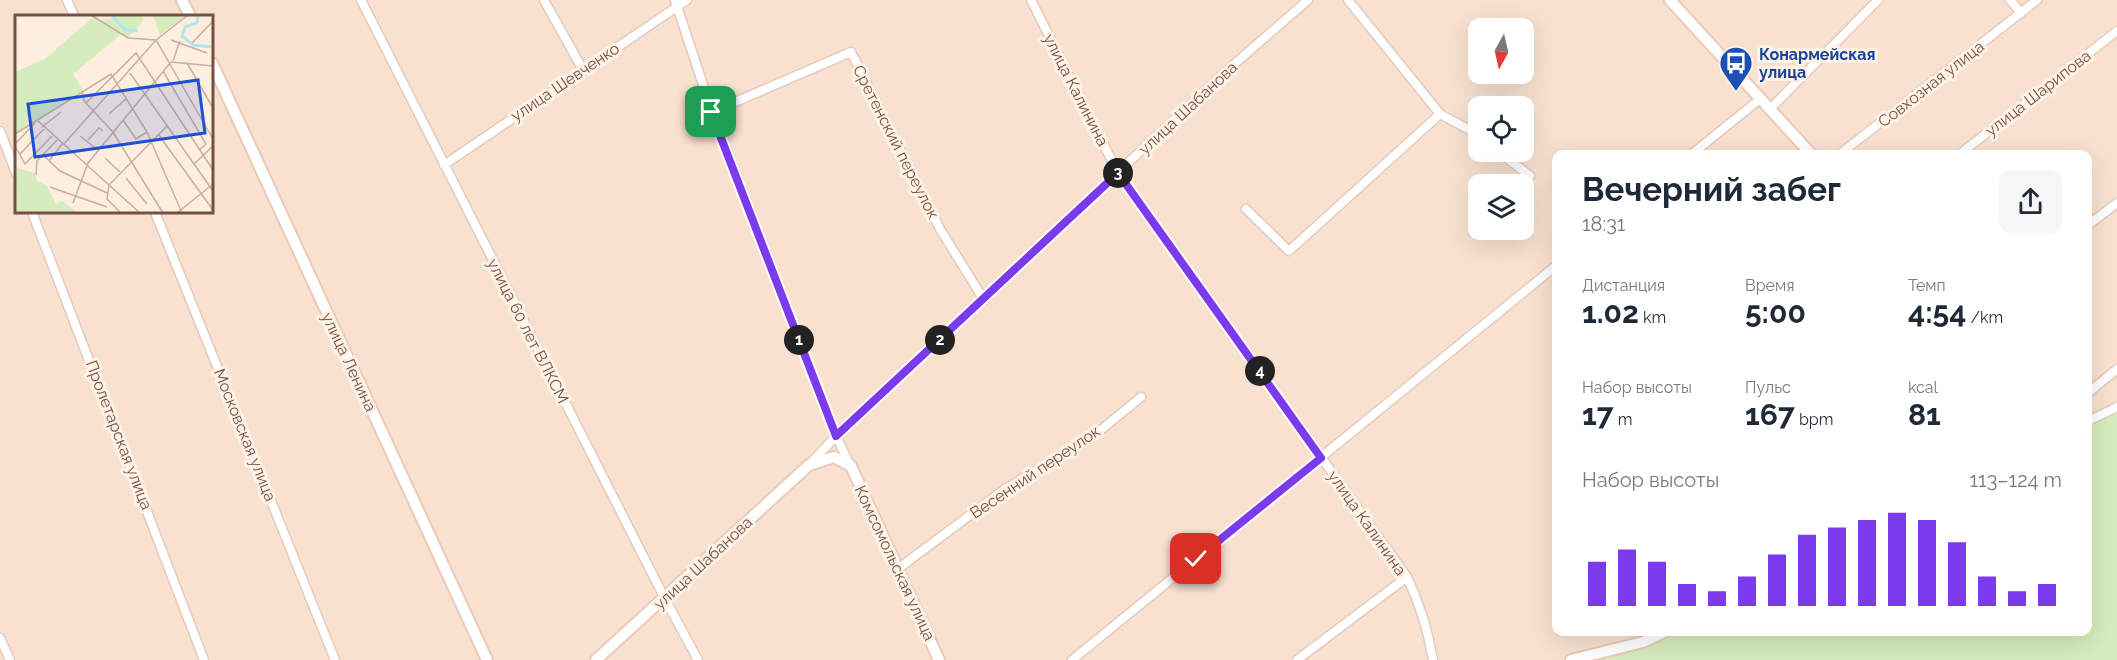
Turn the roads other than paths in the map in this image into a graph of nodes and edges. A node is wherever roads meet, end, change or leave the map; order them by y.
1 (67, 0) edge
2 (182, 0) edge
3 (361, 0) edge
4 (544, 0) edge
5 (687, 0) edge
6 (1031, 0) edge
7 (1308, 0) edge
8 (1348, 0) edge
9 (1670, 0) edge
10 (1878, 0) edge
11 (2010, 0) edge
12 (2037, 0) edge
13 (676, 3) edge
14 (2021, 13) junction
15 (74, 15) edge
16 (190, 15) edge
17 (2117, 31) edge
18 (213, 65) edge
19 (583, 70) junction
20 (1760, 99) junction
21 (1770, 109) junction
22 (711, 112) junction
23 (1440, 114) junction
24 (1468, 129) edge
25 (0, 131) edge
26 (1697, 150) edge
27 (1807, 150) edge
28 (1845, 150) edge
29 (1965, 150) edge
30 (1512, 162) edge
31 (444, 165) junction
32 (15, 170) edge
33 (1118, 173) junction
34 (1527, 174) edge
35 (2117, 203) edge
36 (1246, 209) dead end
37 (32, 213) edge
38 (155, 213) edge
39 (2092, 222) edge
40 (1552, 269) edge
41 (984, 300) junction
42 (2117, 369) edge
43 (2092, 390) edge
44 (1141, 397) dead end
45 (2117, 407) edge
46 (2092, 419) edge
47 (836, 436) junction
48 (834, 457) joint
49 (1321, 458) junction
50 (809, 465) junction
51 (851, 466) junction
52 (899, 568) junction
53 (1407, 577) junction
54 (665, 599) junction
55 (1656, 636) edge
56 (0, 638) edge
57 (10, 660) edge
58 (204, 660) edge
59 (335, 660) edge
60 (488, 660) edge
61 (596, 660) edge
62 (698, 660) edge
63 (939, 660) edge
64 (1072, 660) edge
65 (1297, 660) edge
66 (1433, 660) edge
67 (1571, 660) edge

1 - 15 street
2 - 16 street
3 - 31 street, улица 60 лет ВЛКСМ
4 - 19 street
5 - 13 street, улица Шевченко
6 - 33 street, улица Калинина
7 - 33 street, улица Шабанова
8 - 23 street
9 - 20 street
10 - 21 street
11 - 14 street
12 - 14 street
13 - 19 street, улица Шевченко
13 - 22 street, Комсомольская улица
14 - 28 street, Совхозная улица
17 - 29 street, улица Шарипова
18 - 60 street, улица Ленина
19 - 31 street, улица Шевченко
20 - 21 street
20 - 26 street
21 - 27 street
22 - 41 street, Сретенский переулок
22 - 47 street, Комсомольская улица
23 - 24 street
23 - 36 street
25 - 32 street
30 - 34 street
31 - 54 street, улица 60 лет ВЛКСМ
33 - 41 street, улица Шабанова
33 - 49 street, улица Калинина
35 - 39 street
37 - 58 street, Пролетарская улица
38 - 59 street, Московская улица
40 - 49 street
41 - 47 street, улица Шабанова
42 - 43 street
44 - 52 street, Весенний переулок
45 - 46 street
47 - 50 street, улица Шабанова
47 - 51 street, Комсомольская улица
48 - 50 street, улица Шабанова
48 - 51 street, Комсомольская улица
49 - 53 street, улица Калинина
49 - 64 street
50 - 54 street, улица Шабанова
51 - 52 street, Комсомольская улица
52 - 63 street, Комсомольская улица
53 - 65 street
53 - 66 street, улица Калинина
54 - 61 street, улица Шабанова
54 - 62 street, улица 60 лет ВЛКСМ
55 - 67 street
56 - 57 street

